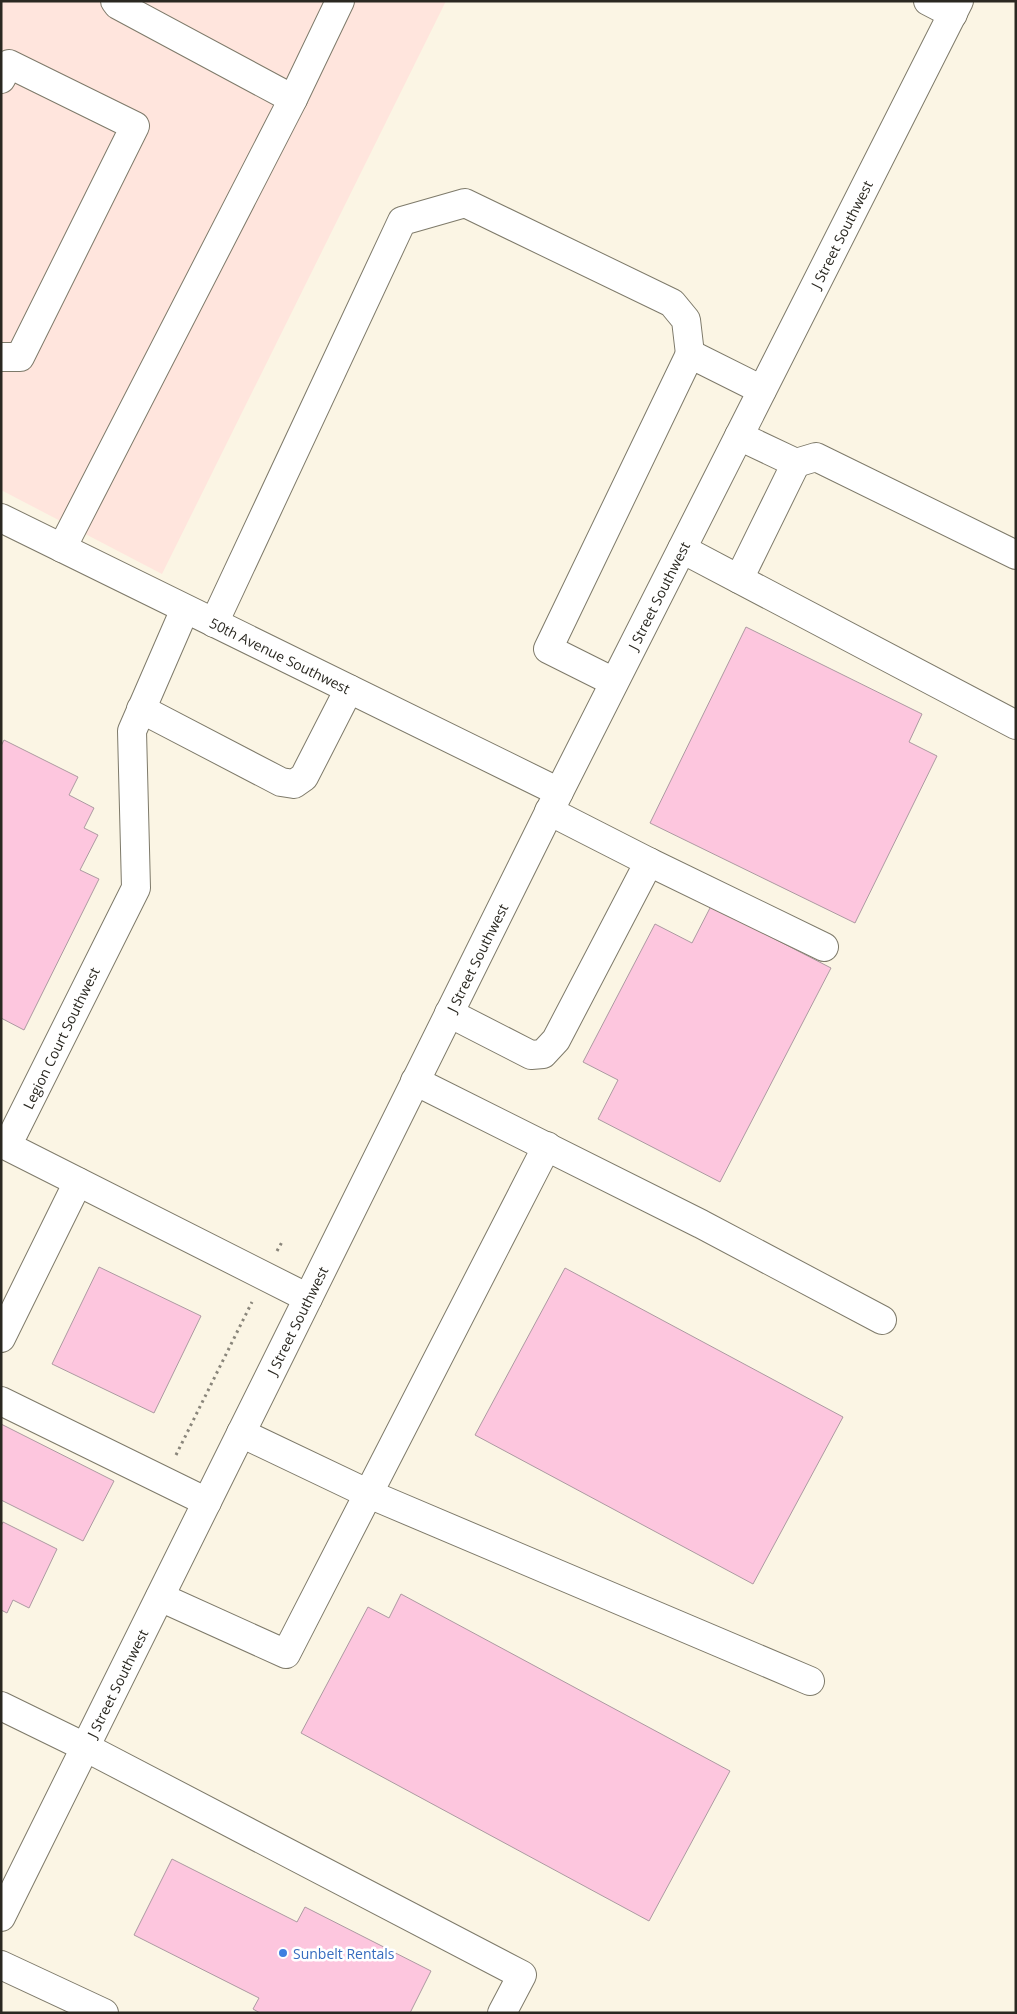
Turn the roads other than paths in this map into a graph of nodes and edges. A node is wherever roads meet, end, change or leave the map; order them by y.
1 (115, 1) edge
2 (340, 1) edge
3 (928, 1) edge
4 (956, 8) edge
5 (1, 79) edge
6 (293, 99) junction
7 (690, 354) junction
8 (1, 357) edge
9 (762, 390) junction
10 (739, 436) junction
11 (796, 463) junction
12 (1, 518) edge
13 (62, 548) junction
14 (682, 549) junction
15 (1016, 555) edge
16 (739, 579) junction
17 (185, 609) junction
18 (214, 623) junction
19 (614, 682) junction
20 (349, 689) junction
21 (142, 709) junction
22 (1016, 725) edge
23 (554, 801) junction
24 (649, 862) junction
25 (824, 947) dead end
26 (449, 1013) junction
27 (416, 1081) junction
28 (4, 1145) edge
29 (547, 1146) junction
30 (78, 1182) junction
31 (308, 1298) junction
32 (882, 1320) dead end
33 (1, 1338) edge
34 (1, 1400) edge
35 (241, 1433) junction
36 (369, 1494) junction
37 (207, 1502) junction
38 (160, 1597) junction
39 (810, 1681) dead end
40 (1, 1706) edge
41 (85, 1747) junction
42 (1, 1916) edge
43 (1, 1964) edge
44 (104, 2013) edge
45 (502, 2013) edge

1 - 6 street
2 - 6 street
3 - 4 street
4 - 9 street, J Street Southwest
5 - 8 street
6 - 13 street
7 - 9 street
7 - 18 street
7 - 19 street
9 - 10 street, J Street Southwest
10 - 11 street
10 - 14 street, J Street Southwest
11 - 15 street
11 - 16 street
12 - 13 street, 50th Avenue Southwest
13 - 17 street, 50th Avenue Southwest
14 - 16 street
14 - 19 street, J Street Southwest
16 - 22 street
17 - 18 street, 50th Avenue Southwest
17 - 21 street, Legion Court Southwest
18 - 20 street, 50th Avenue Southwest
19 - 23 street, J Street Southwest
20 - 21 street
20 - 23 street, 50th Avenue Southwest
21 - 28 street, Legion Court Southwest
23 - 24 street, 50th Avenue Southwest
23 - 26 street, J Street Southwest
24 - 25 street, 50th Avenue Southwest
24 - 26 street
26 - 27 street, J Street Southwest
27 - 29 street
27 - 31 street, J Street Southwest
28 - 30 street, Legion Court Southwest
29 - 32 street
29 - 36 street
30 - 31 street, Legion Court Southwest
30 - 33 street
31 - 35 street, J Street Southwest
34 - 37 street
35 - 36 street
35 - 37 street, J Street Southwest
36 - 38 street
36 - 39 street
37 - 38 street, J Street Southwest
38 - 41 street, J Street Southwest
40 - 41 street
41 - 42 street, J Street Southwest
41 - 45 street
43 - 44 street

